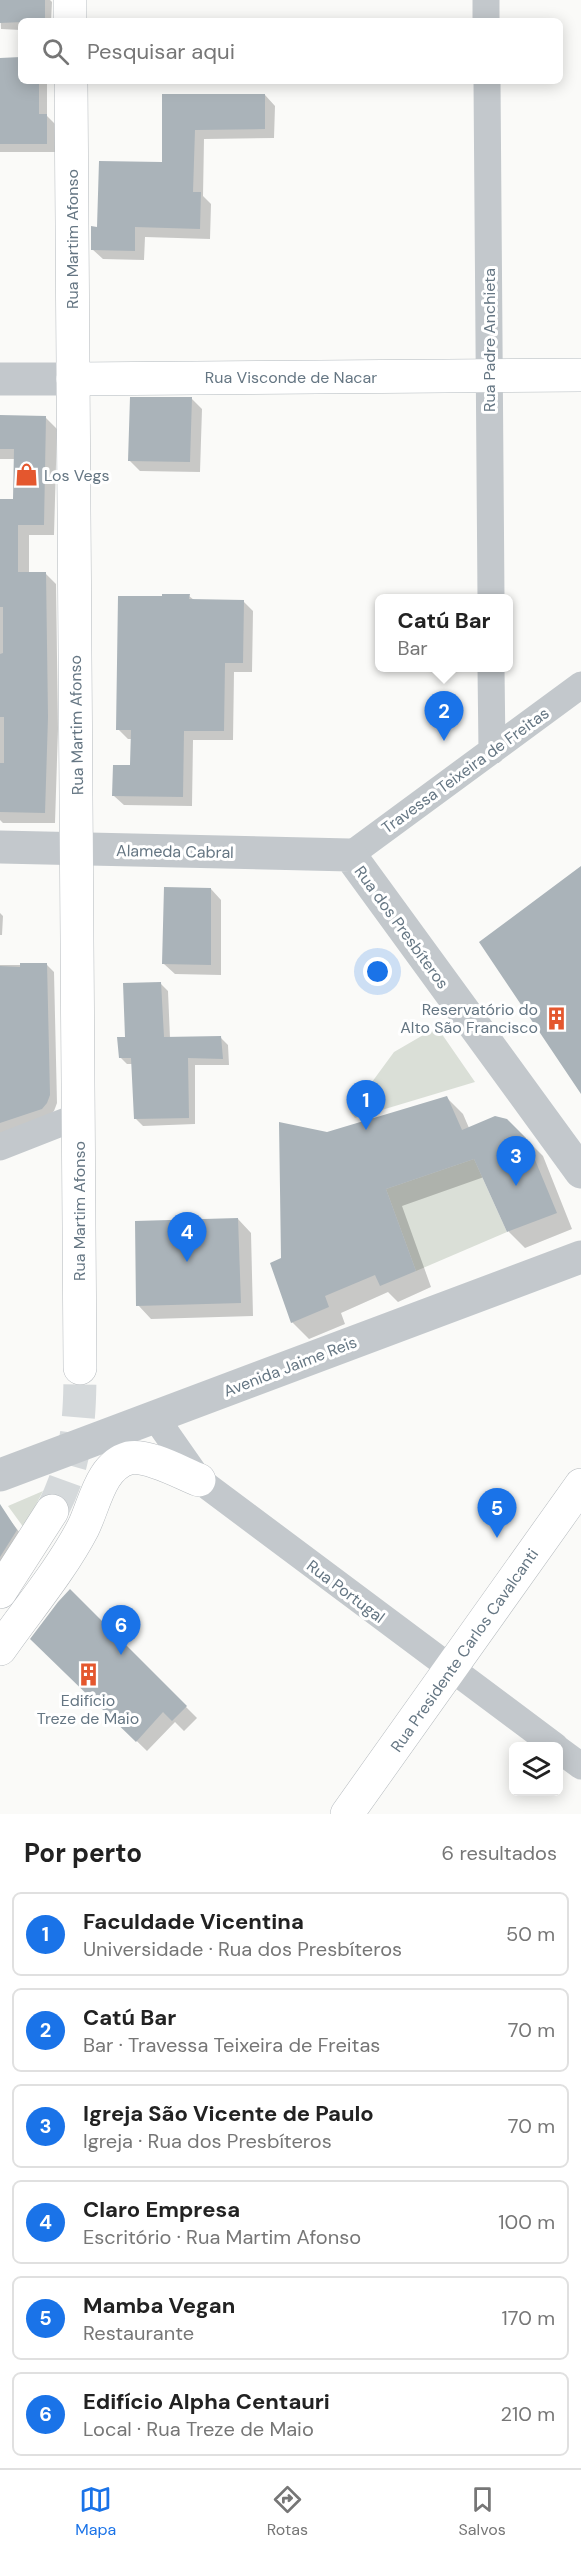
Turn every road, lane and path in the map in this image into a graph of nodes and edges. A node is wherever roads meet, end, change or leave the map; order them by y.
1 (70, 0) edge
2 (486, 0) edge
3 (70, 18) edge
4 (486, 18) edge
5 (70, 84) edge
6 (487, 84) edge
7 (581, 375) edge
8 (489, 376) junction
9 (0, 379) edge
10 (73, 379) junction
11 (491, 594) edge
12 (491, 672) edge
13 (581, 685) edge
14 (492, 750) junction
15 (0, 847) edge
16 (77, 849) junction
17 (350, 855) junction
18 (79, 1116) junction
19 (0, 1147) edge
20 (581, 1172) edge
21 (581, 1257) edge
22 (80, 1368) tunnel mouth
23 (155, 1417) junction
24 (0, 1475) edge
25 (199, 1480) junction
26 (581, 1485) edge
27 (52, 1511) tunnel mouth
28 (0, 1592) edge
29 (0, 1649) edge
30 (450, 1669) junction
31 (549, 1742) edge
32 (563, 1752) edge
33 (581, 1766) edge
34 (347, 1814) edge

1 - 3 main road
2 - 4 street
5 - 10 main road, Rua Martim Afonso
6 - 8 street, Rua Padre Anchieta
7 - 8 main road, Rua Visconde de Nacar
8 - 10 main road, Rua Visconde de Nacar
8 - 11 street, Rua Padre Anchieta
9 - 10 street, Rua Visconde de Nacar
10 - 16 main road, Rua Martim Afonso
12 - 14 street
13 - 14 street, Travessa Teixeira de Freitas
14 - 17 street, Travessa Teixeira de Freitas
15 - 16 street, Alameda Cabral
16 - 17 street, Alameda Cabral
16 - 18 main road, Rua Martim Afonso
17 - 20 street, Rua dos Presbíteros
18 - 19 street
18 - 22 main road, Rua Martim Afonso
21 - 23 street, Avenida Jaime Reis
23 - 24 street, Avenida Jaime Reis
23 - 25 street, Rua Portugal
25 - 29 main road
25 - 30 street, Rua Portugal
26 - 30 main road, Rua Presidente Carlos Cavalcanti
27 - 28 main road
30 - 31 street, Rua Portugal
30 - 34 main road, Rua Presidente Carlos Cavalcanti
32 - 33 street, Rua Portugal

